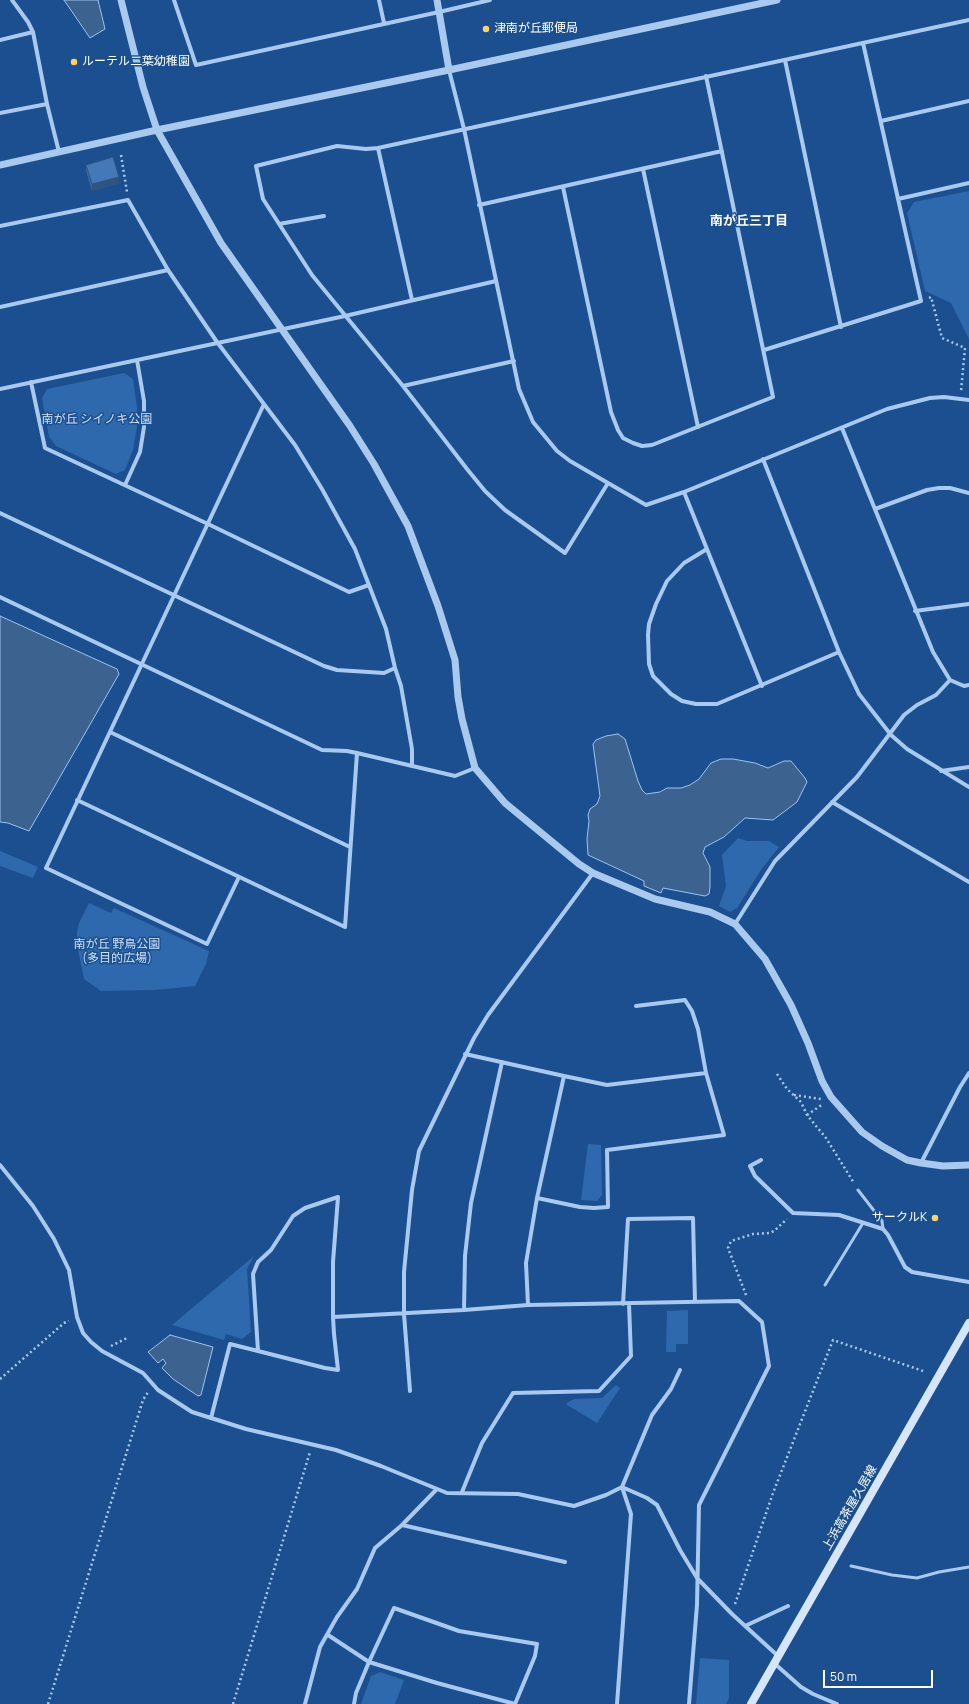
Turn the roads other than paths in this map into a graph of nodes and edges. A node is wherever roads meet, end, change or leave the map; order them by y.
1 (12, 0) edge
2 (121, 0) edge
3 (174, 0) edge
4 (379, 0) edge
5 (436, 0) edge
6 (490, 0) edge
7 (777, 0) edge
8 (439, 12) junction
9 (969, 20) edge
10 (384, 23) junction
11 (33, 32) junction
12 (0, 40) edge
13 (863, 43) junction
14 (785, 60) junction
15 (449, 70) junction
16 (706, 76) junction
17 (969, 101) edge
18 (47, 104) junction
19 (0, 113) edge
20 (881, 121) junction
21 (464, 129) junction
22 (157, 130) junction
23 (378, 148) junction
24 (722, 151) junction
25 (59, 152) junction
26 (0, 165) edge
27 (643, 170) junction
28 (969, 183) edge
29 (563, 187) junction
30 (898, 198) junction
31 (479, 205) junction
32 (324, 216) dead end
33 (279, 224) junction
34 (0, 226) edge
35 (168, 270) junction
36 (496, 281) junction
37 (412, 300) junction
38 (0, 307) edge
39 (345, 316) junction
40 (842, 327) junction
41 (281, 329) junction
42 (217, 342) junction
43 (764, 350) junction
44 (137, 360) junction
45 (514, 361) junction
46 (31, 382) junction
47 (403, 386) junction
48 (0, 389) edge
49 (969, 400) edge
50 (264, 404) junction
51 (698, 427) junction
52 (842, 428) junction
53 (763, 459) junction
54 (608, 483) junction
55 (125, 486) junction
56 (684, 492) junction
57 (969, 493) edge
58 (875, 509) junction
59 (0, 513) edge
60 (208, 524) junction
61 (707, 549) junction
62 (369, 585) junction
63 (175, 595) junction
64 (0, 598) edge
65 (969, 604) edge
66 (915, 611) junction
67 (839, 652) junction
68 (142, 665) junction
69 (395, 668) junction
70 (950, 680) junction
71 (969, 685) edge
72 (762, 686) junction
73 (110, 732) junction
74 (890, 735) junction
75 (357, 753) junction
76 (412, 765) junction
77 (969, 767) edge
78 (475, 768) junction
79 (941, 771) junction
80 (969, 787) edge
81 (77, 800) junction
82 (832, 802) junction
83 (350, 847) junction
84 (593, 874) junction
85 (239, 877) junction
86 (969, 882) edge
87 (735, 924) junction
88 (636, 1006) dead end
89 (465, 1054) junction
90 (502, 1062) junction
91 (706, 1073) junction
92 (969, 1073) edge
93 (564, 1076) junction
94 (761, 1160) dead end
95 (921, 1163) junction
96 (0, 1165) edge
97 (969, 1165) edge
98 (858, 1190) road end
99 (537, 1198) junction
100 (863, 1223) junction
101 (883, 1230) junction
102 (969, 1282) edge
103 (825, 1285) dead end
104 (695, 1302) junction
105 (623, 1304) junction
106 (629, 1304) junction
107 (528, 1305) junction
108 (464, 1310) junction
109 (404, 1314) junction
110 (333, 1316) junction
111 (969, 1323) edge
112 (258, 1351) junction
113 (680, 1370) dead end
114 (410, 1391) dead end
115 (212, 1418) junction
116 (622, 1487) junction
117 (436, 1490) junction
118 (462, 1492) junction
119 (402, 1525) junction
120 (566, 1562) dead end
121 (851, 1566) dead end
122 (969, 1567) edge
123 (697, 1578) junction
124 (788, 1606) dead end
125 (745, 1626) junction
126 (328, 1635) junction
127 (776, 1660) junction
128 (369, 1662) junction
129 (305, 1704) edge
130 (354, 1704) edge
131 (618, 1704) edge
132 (689, 1704) edge
133 (751, 1704) edge
134 (837, 1704) edge

1 - 11 street
2 - 22 street
3 - 10 street
4 - 10 street
5 - 8 street
6 - 8 street
7 - 15 street
8 - 10 street
8 - 15 street
9 - 13 street
11 - 12 street
11 - 18 street
13 - 14 street
13 - 20 street
14 - 16 street
14 - 40 street
15 - 21 street
15 - 22 street
16 - 21 street
16 - 24 street
17 - 20 street
18 - 19 street
18 - 25 street
20 - 30 street
21 - 23 street
21 - 31 street
22 - 25 street
22 - 41 street
23 - 33 street
23 - 37 street
24 - 27 street
24 - 43 street
25 - 26 street
27 - 29 street
27 - 51 street
28 - 30 street
29 - 31 street
29 - 51 street
30 - 40 street
31 - 36 street
32 - 33 street
33 - 39 street
34 - 35 street
35 - 38 street
35 - 42 street
36 - 37 street
36 - 45 street
37 - 39 street
39 - 41 street
39 - 47 street
40 - 43 street
41 - 42 street
41 - 78 street
42 - 44 street
42 - 50 street
43 - 51 street
44 - 46 street
44 - 55 street
45 - 47 street
45 - 54 street
46 - 48 street
46 - 55 street
47 - 54 street
49 - 52 street
50 - 60 street
50 - 62 street
52 - 53 street
52 - 58 street
53 - 56 street
53 - 67 street
54 - 56 street
55 - 60 street
56 - 61 street
57 - 58 street
58 - 66 street
59 - 63 street
60 - 62 street
60 - 63 street
61 - 72 street
61 - 72 street
62 - 69 street
63 - 68 street
63 - 69 street
64 - 68 street
65 - 66 street
66 - 70 street
67 - 72 street
67 - 74 street
68 - 73 street
68 - 75 street
69 - 76 street
70 - 71 street
70 - 74 street
73 - 81 street
73 - 83 street
74 - 79 street
74 - 82 street
75 - 76 street
75 - 83 street
76 - 78 street
77 - 79 street
78 - 84 street
79 - 80 street
81 - 85 street
81 - 85 street
82 - 86 street
82 - 87 street
83 - 85 street
84 - 87 street
84 - 89 street
87 - 95 street
88 - 91 street
89 - 90 street
89 - 109 street
90 - 93 street
90 - 108 street
91 - 93 street
91 - 99 street
92 - 95 street
93 - 99 street
94 - 100 street
95 - 97 street
96 - 115 street
98 - 101 lane
99 - 107 street
100 - 101 street
100 - 103 lane
101 - 102 street
104 - 105 street
104 - 106 street
104 - 123 street
105 - 106 street
105 - 107 street
106 - 118 street
107 - 108 street
108 - 109 street
109 - 110 street
109 - 114 street
110 - 112 street
110 - 112 street
111 - 127 main road, 上浜高茶屋久居線
112 - 115 street
113 - 116 street
115 - 117 street
116 - 118 street
116 - 123 street
116 - 131 street
117 - 118 street
117 - 119 street
119 - 120 street
119 - 126 street
121 - 122 lane
123 - 125 street
123 - 132 street
124 - 125 street
125 - 127 street
126 - 128 street
126 - 129 street
127 - 133 main road, 上浜高茶屋久居線
127 - 134 street
128 - 128 street
128 - 130 street

